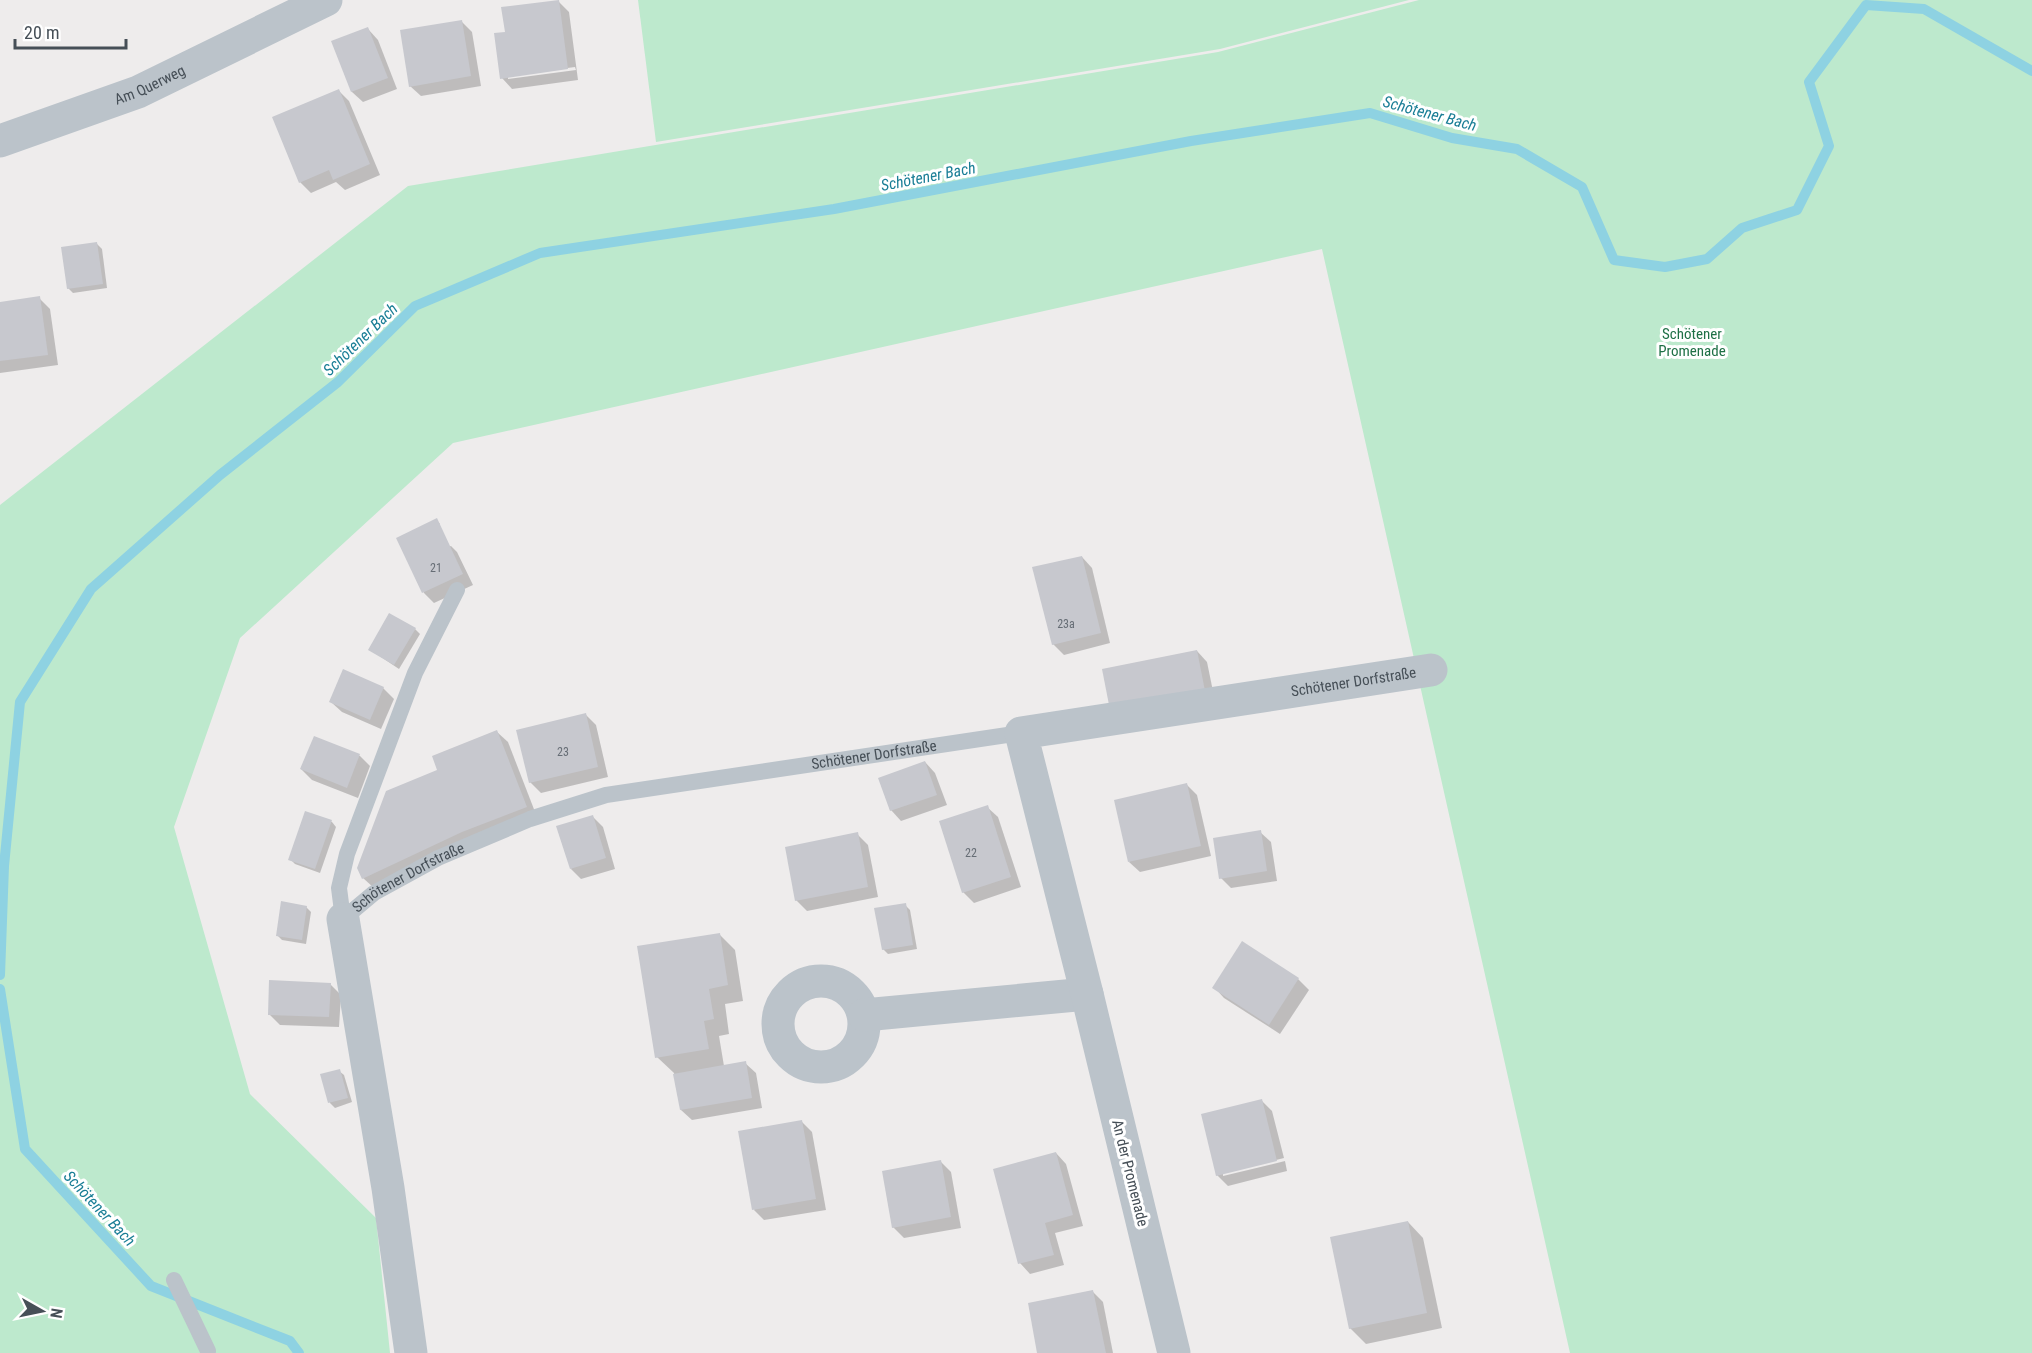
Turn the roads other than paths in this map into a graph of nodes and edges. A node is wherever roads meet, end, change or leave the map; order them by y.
1 (326, 0) edge
2 (0, 141) edge
3 (457, 590) dead end
4 (1431, 670) dead end
5 (1021, 733) junction
6 (343, 919) junction
7 (1087, 994) junction
8 (864, 1015) dead end
9 (174, 1280) dead end
10 (208, 1351) dead end
11 (411, 1353) edge
12 (1174, 1353) edge

1 - 2 street, Am Querweg
3 - 6 lane, Schötener Dorfstraße
4 - 5 street, Schötener Dorfstraße
5 - 6 lane, Schötener Dorfstraße
5 - 7 street, An der Promenade
6 - 11 street, Schötener Dorfstraße
7 - 8 street
7 - 12 street, An der Promenade
9 - 10 lane

